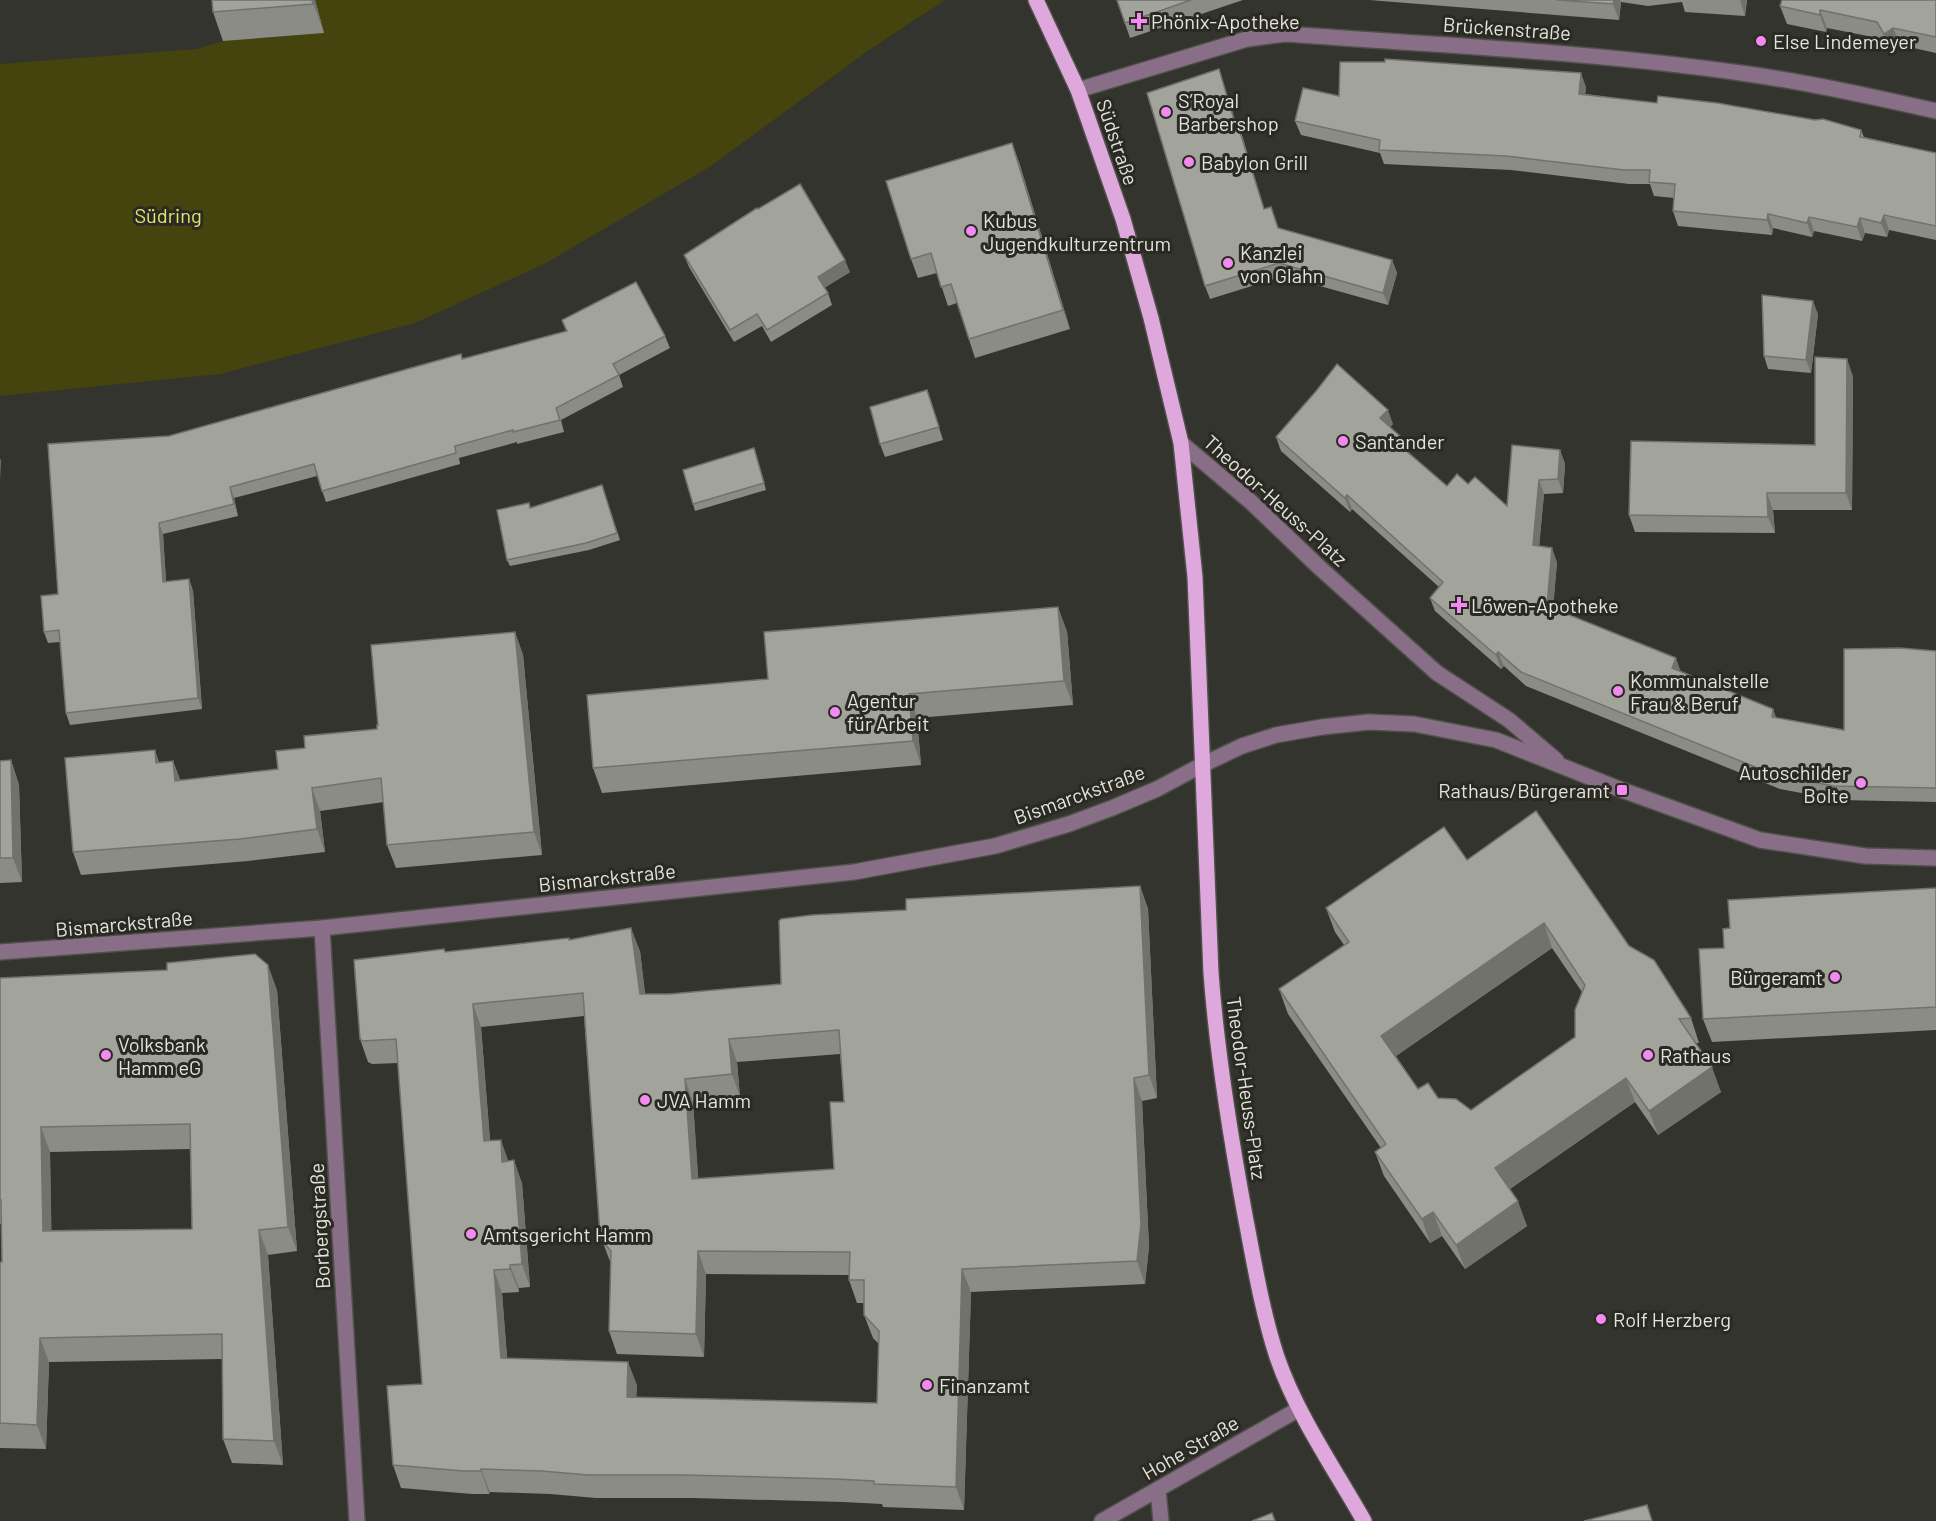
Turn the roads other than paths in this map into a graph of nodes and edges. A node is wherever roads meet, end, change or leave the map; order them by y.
1 (1036, 0) edge
2 (1078, 90) junction
3 (1936, 111) edge
4 (1181, 443) junction
5 (1202, 765) junction
6 (1566, 767) junction
7 (1936, 858) edge
8 (322, 928) junction
9 (0, 952) edge
10 (1299, 1408) junction
11 (1158, 1490) junction
12 (357, 1521) edge
13 (1102, 1521) edge
14 (1161, 1521) edge
15 (1364, 1521) edge

1 - 2 main road, Südstraße
2 - 3 street, Brückenstraße
2 - 4 main road, Südstraße
4 - 5 main road, Theodor-Heuss-Platz
4 - 6 street, Theodor-Heuss-Platz
5 - 6 street, Theodor-Heuss-Platz
5 - 8 street, Bismarckstraße
5 - 10 main road, Theodor-Heuss-Platz
6 - 7 street, Theodor-Heuss-Platz
8 - 9 street, Bismarckstraße
8 - 12 street, Borbergstraße
10 - 11 street, Hohe Straße
10 - 15 main road, Theodor-Heuss-Platz
11 - 13 street, Hohe Straße
11 - 14 street

